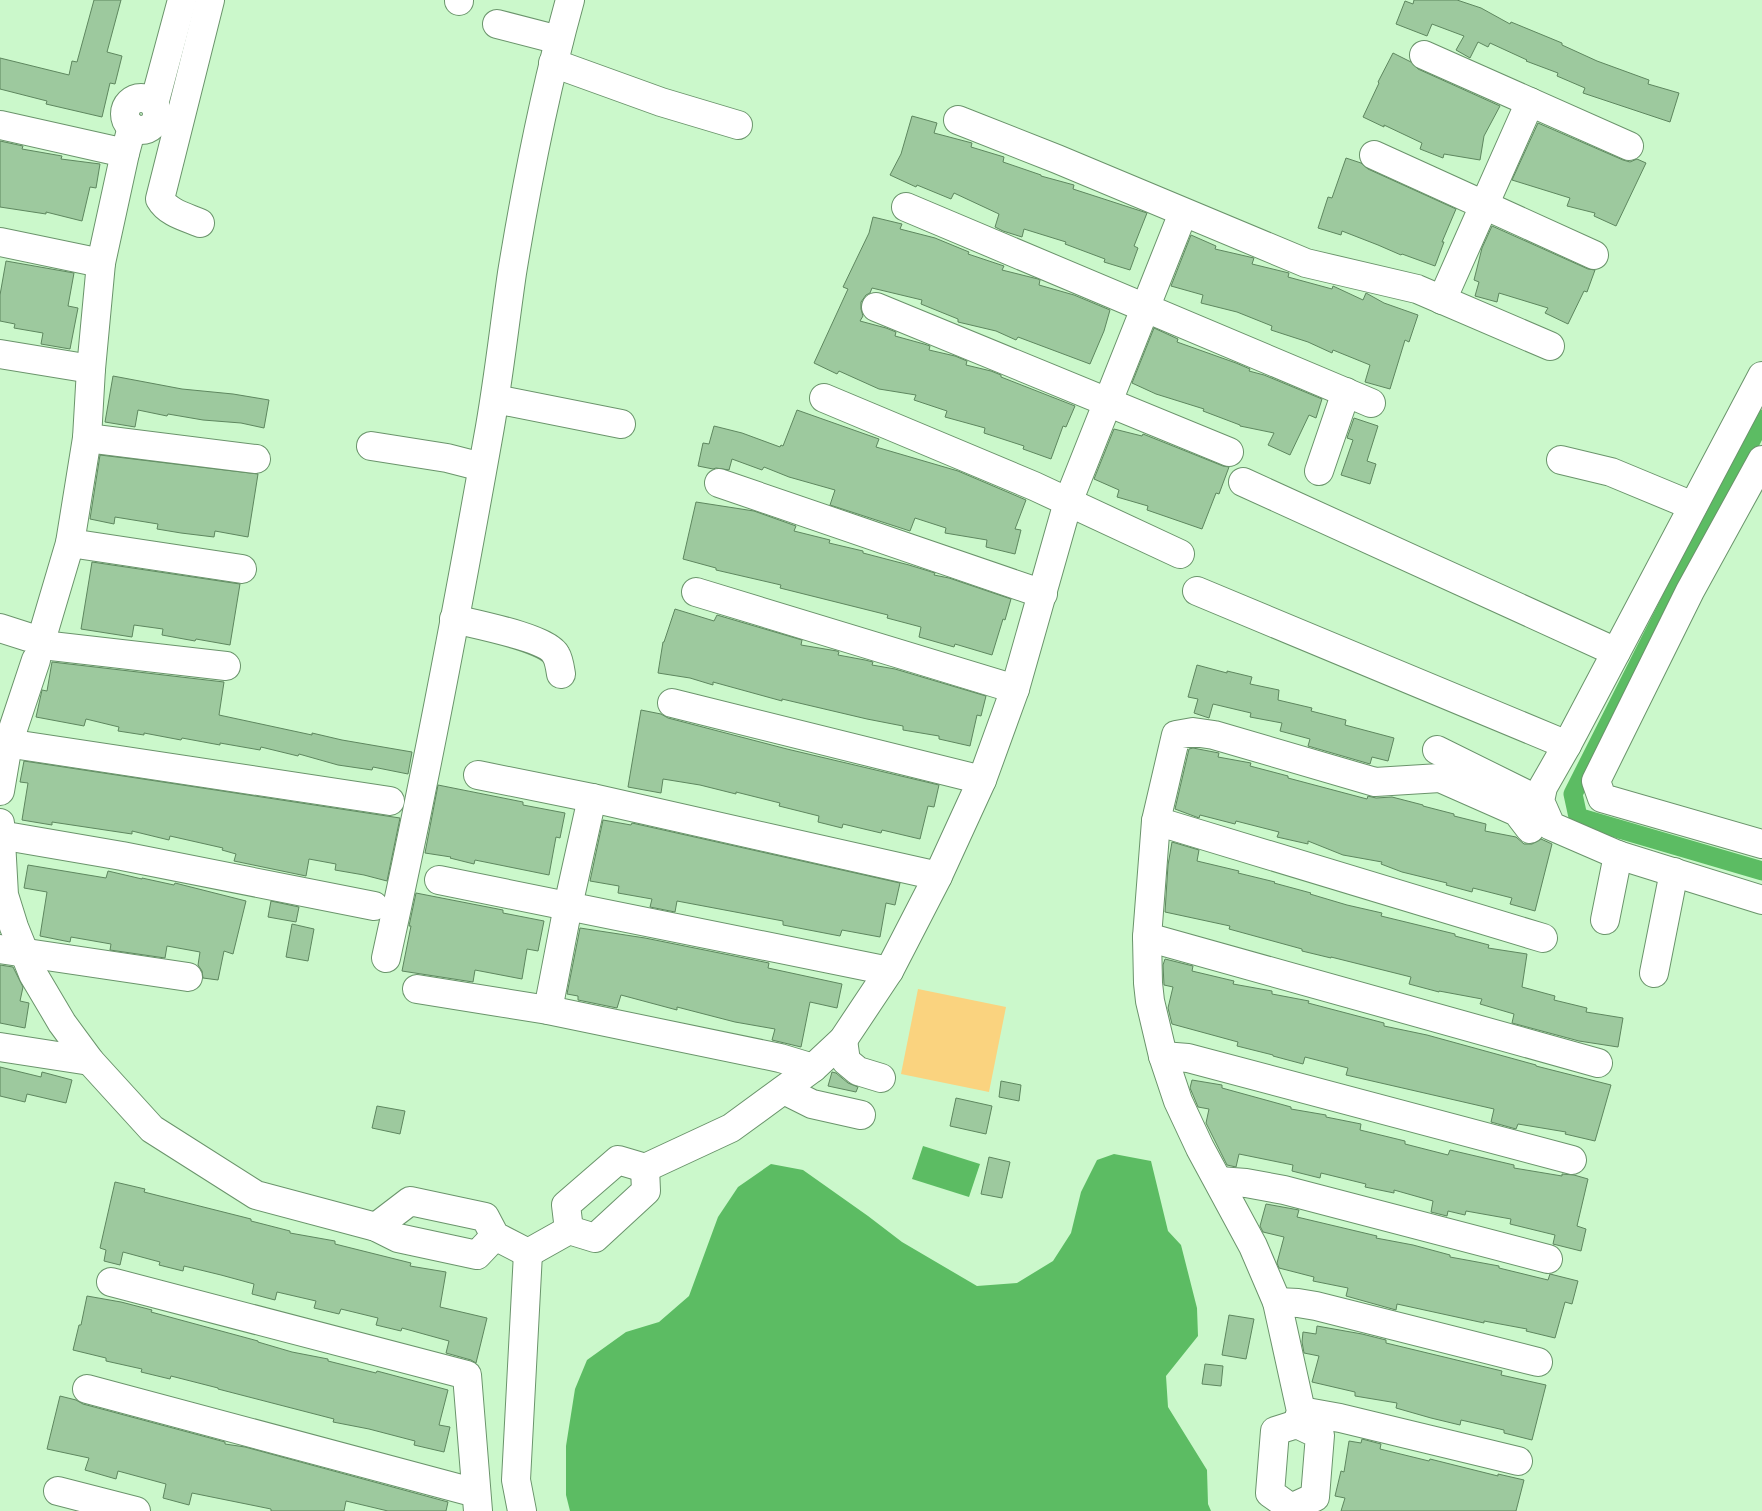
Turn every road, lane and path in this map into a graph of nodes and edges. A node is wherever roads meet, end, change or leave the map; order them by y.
1 (165, 0) edge
2 (182, 0) edge
3 (210, 0) edge
4 (570, 0) edge
5 (498, 24) dead end
6 (556, 52) junction
7 (1424, 55) dead end
8 (145, 101) junction
9 (1530, 102) junction
10 (958, 120) dead end
11 (0, 124) edge
12 (738, 125) dead end
13 (1629, 146) dead end
14 (124, 153) junction
15 (1374, 156) dead end
16 (1484, 205) junction
17 (906, 207) dead end
18 (1183, 213) junction
19 (200, 223) dead end
20 (0, 242) edge
21 (1594, 254) dead end
22 (101, 263) junction
23 (1442, 300) junction
24 (876, 307) dead end
25 (1144, 308) junction
26 (1550, 346) dead end
27 (0, 354) edge
28 (91, 369) junction
29 (1762, 376) edge
30 (1346, 392) junction
31 (824, 398) dead end
32 (495, 399) junction
33 (1107, 402) junction
34 (1371, 403) dead end
35 (621, 424) dead end
36 (88, 438) junction
37 (371, 446) dead end
38 (1229, 452) dead end
39 (256, 460) dead end
40 (1561, 460) dead end
41 (1761, 464) edge
42 (482, 467) junction
43 (1319, 471) dead end
44 (1243, 482) dead end
45 (719, 483) dead end
46 (1068, 502) junction
47 (1693, 506) junction
48 (70, 543) junction
49 (1180, 554) dead end
50 (242, 569) dead end
51 (1197, 591) dead end
52 (696, 592) dead end
53 (1043, 594) junction
54 (454, 619) junction
55 (0, 628) edge
56 (40, 644) junction
57 (1616, 652) junction
58 (226, 666) dead end
59 (561, 674) dead end
60 (1015, 689) junction
61 (672, 703) dead end
62 (4, 743) edge
63 (1567, 745) junction
64 (1438, 750) dead end
65 (478, 774) dead end
66 (982, 780) junction
67 (0, 791) edge
68 (592, 798) junction
69 (390, 801) dead end
70 (1540, 801) junction
71 (1156, 821) junction
72 (1530, 829) dead end
73 (0, 831) edge
74 (1762, 844) edge
75 (1618, 855) junction
76 (1674, 872) junction
77 (938, 876) junction
78 (439, 880) dead end
79 (1762, 900) edge
80 (374, 906) dead end
81 (568, 906) junction
82 (1605, 920) dead end
83 (1147, 937) junction
84 (1543, 938) dead end
85 (12, 951) edge
86 (386, 958) dead end
87 (888, 971) junction
88 (1654, 973) dead end
89 (188, 977) dead end
90 (417, 989) dead end
91 (548, 1010) junction
92 (843, 1040) junction
93 (0, 1047) edge
94 (1163, 1056) junction
95 (90, 1061) junction
96 (1598, 1063) dead end
97 (813, 1068) junction
98 (882, 1078) dead end
99 (784, 1090) junction
100 (861, 1115) dead end
101 (1572, 1160) dead end
102 (645, 1168) junction
103 (1219, 1181) junction
104 (376, 1227) junction
105 (568, 1230) junction
106 (495, 1236) junction
107 (528, 1253) junction
108 (1548, 1259) dead end
109 (111, 1282) dead end
110 (1277, 1302) junction
111 (1538, 1362) dead end
112 (87, 1389) dead end
113 (1299, 1417) junction
114 (1518, 1461) dead end
115 (58, 1491) dead end
116 (477, 1502) edge
117 (1291, 1510) edge
118 (136, 1511) edge
119 (522, 1511) edge

1 - 8 street
2 - 8 street
3 - 19 street
4 - 6 street
5 - 6 street
6 - 12 street
6 - 32 street
7 - 9 street
8 - 14 street
9 - 13 street
9 - 16 street
10 - 18 street
11 - 14 street
14 - 22 street
15 - 16 street
16 - 21 street
16 - 23 street
17 - 25 street
18 - 23 street
18 - 25 street
20 - 22 street
22 - 28 street
23 - 26 street
24 - 33 street
25 - 30 street
25 - 33 street
27 - 28 street
28 - 36 street
29 - 47 street
30 - 34 street
30 - 43 street
31 - 46 street
32 - 35 street
32 - 42 street
33 - 38 street
33 - 46 street
36 - 39 street
36 - 48 street
37 - 42 street
40 - 47 street
41 - 74 street
42 - 54 street
44 - 57 street
45 - 53 street
46 - 49 street
46 - 53 street
47 - 57 street
48 - 50 street
48 - 56 street
51 - 63 street
52 - 60 street
53 - 60 street
54 - 59 street
54 - 86 street
55 - 56 street
56 - 58 street
56 - 62 street
57 - 63 street
60 - 66 street
61 - 66 street
62 - 67 street
62 - 69 street
63 - 70 street
64 - 70 street
65 - 68 street
66 - 77 street
68 - 77 street
68 - 81 street
70 - 75 street
71 - 72 street
71 - 83 street
71 - 84 street
73 - 80 street
73 - 85 street
75 - 76 street
75 - 82 street
76 - 79 street
76 - 88 street
77 - 87 street
78 - 81 street
81 - 87 street
81 - 91 street
83 - 94 street
83 - 96 street
85 - 89 street
85 - 95 street
87 - 92 street
90 - 91 street
91 - 97 street
92 - 97 street
92 - 98 street
93 - 95 street
94 - 101 street
94 - 103 street
95 - 104 street
97 - 99 street
99 - 100 street
99 - 102 street
102 - 105 street
102 - 105 street
103 - 108 street
103 - 110 street
104 - 106 street
104 - 106 street
105 - 107 street
106 - 107 street
107 - 119 street
109 - 116 street
110 - 111 street
110 - 113 street
112 - 116 street
113 - 114 street
113 - 117 street
113 - 117 street
115 - 118 street

